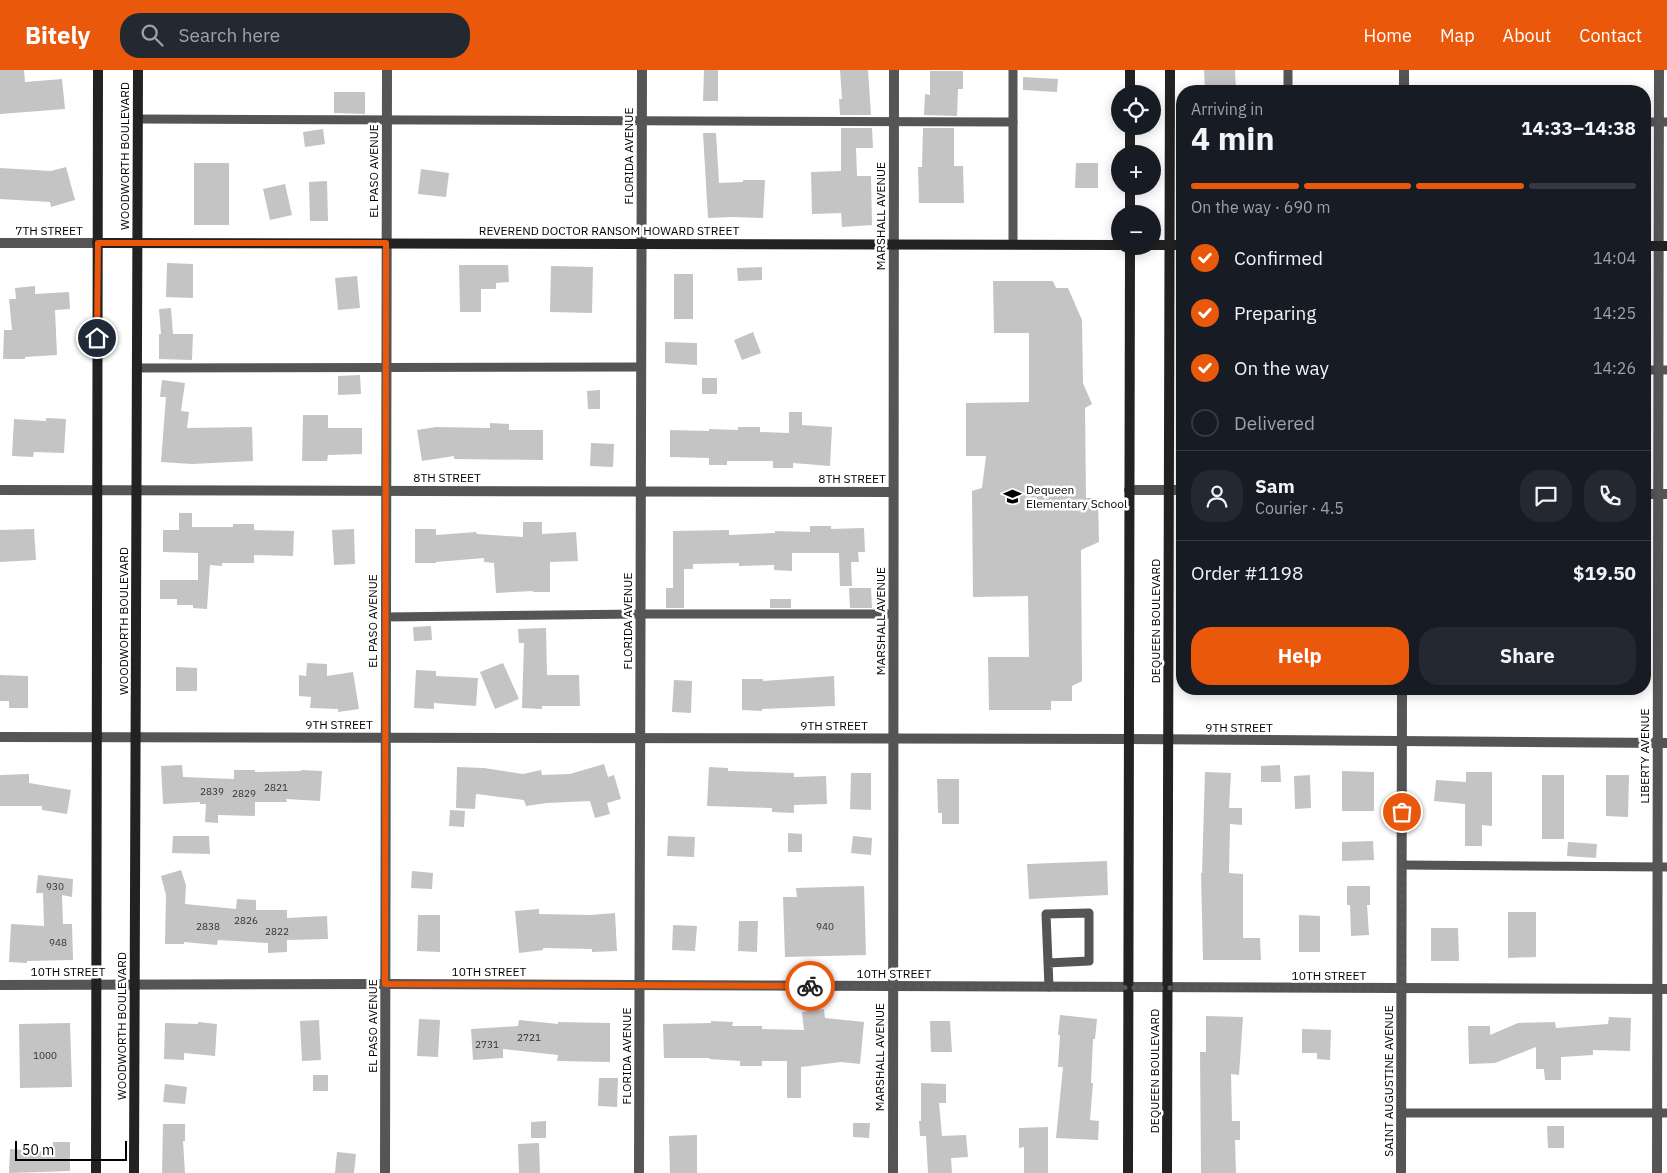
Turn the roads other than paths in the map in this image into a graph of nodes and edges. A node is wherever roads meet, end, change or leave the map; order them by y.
1 (98, 70) edge
2 (138, 70) edge
3 (387, 70) edge
4 (642, 70) edge
5 (894, 70) edge
6 (1013, 70) edge
7 (1130, 70) edge
8 (1170, 70) edge
9 (1288, 70) edge
10 (1404, 70) edge
11 (1659, 70) edge
12 (1130, 85) edge
13 (1288, 85) edge
14 (1404, 85) edge
15 (138, 119) junction
16 (387, 121) junction
17 (642, 121) junction
18 (894, 121) junction
19 (1012, 122) junction
20 (1663, 122) edge
21 (0, 243) edge
22 (98, 243) junction
23 (138, 243) junction
24 (386, 243) junction
25 (641, 244) junction
26 (893, 244) junction
27 (1013, 244) junction
28 (1111, 245) edge
29 (1161, 245) edge
30 (1169, 245) junction
31 (1176, 245) edge
32 (1663, 246) edge
33 (1130, 255) edge
34 (386, 367) junction
35 (641, 367) junction
36 (137, 368) junction
37 (1663, 370) edge
38 (0, 490) edge
39 (97, 490) junction
40 (137, 490) junction
41 (386, 490) junction
42 (1129, 490) junction
43 (1169, 490) junction
44 (1176, 490) edge
45 (641, 491) junction
46 (893, 492) junction
47 (1662, 494) edge
48 (640, 614) junction
49 (893, 614) junction
50 (386, 617) junction
51 (1402, 695) edge
52 (0, 737) edge
53 (96, 737) junction
54 (136, 737) junction
55 (386, 738) junction
56 (640, 738) junction
57 (893, 739) junction
58 (1129, 739) junction
59 (1168, 740) junction
60 (1402, 741) junction
61 (1662, 743) edge
62 (1402, 865) junction
63 (1662, 867) edge
64 (1048, 963) junction
65 (135, 984) junction
66 (385, 984) junction
67 (0, 985) edge
68 (96, 985) junction
69 (639, 985) junction
70 (893, 986) junction
71 (1049, 987) junction
72 (1128, 988) junction
73 (1168, 988) junction
74 (1402, 989) junction
75 (1662, 989) edge
76 (1402, 1113) junction
77 (1662, 1113) edge
78 (96, 1173) edge
79 (134, 1173) edge
80 (385, 1173) edge
81 (639, 1173) edge
82 (893, 1173) edge
83 (1128, 1173) edge
84 (1167, 1173) edge
85 (1401, 1173) edge
86 (1656, 1173) edge

1 - 22 street, WOODWORTH BOULEVARD
2 - 15 street, WOODWORTH BOULEVARD
3 - 16 street, EL PASO AVENUE
4 - 17 street, FLORIDA AVENUE
5 - 18 street, MARSHALL AVENUE
6 - 19 lane
7 - 12 street
8 - 30 street, DEQUEEN BOULEVARD
9 - 13 lane
10 - 14 street
11 - 20 street, LIBERTY AVENUE
15 - 16 lane
15 - 23 street, WOODWORTH BOULEVARD
16 - 17 lane
16 - 24 street, EL PASO AVENUE
17 - 18 lane
17 - 25 street, FLORIDA AVENUE
18 - 19 lane
18 - 26 street, MARSHALL AVENUE
19 - 27 lane
20 - 32 street, LIBERTY AVENUE
21 - 22 street, 7TH STREET
22 - 23 street, REVEREND DOCTOR RANSOM HOWARD STREET
22 - 39 street, WOODWORTH BOULEVARD
23 - 24 street, REVEREND DOCTOR RANSOM HOWARD STREET
23 - 36 street, WOODWORTH BOULEVARD
24 - 25 street, REVEREND DOCTOR RANSOM HOWARD STREET
24 - 34 street, EL PASO AVENUE
25 - 26 street, REVEREND DOCTOR RANSOM HOWARD STREET
25 - 35 street, FLORIDA AVENUE
26 - 27 street, REVEREND DOCTOR RANSOM HOWARD STREET
26 - 46 street, MARSHALL AVENUE
27 - 28 street, REVEREND DOCTOR RANSOM HOWARD STREET
29 - 30 street
30 - 31 street
30 - 43 street, DEQUEEN BOULEVARD
32 - 37 street, LIBERTY AVENUE
33 - 42 street
34 - 35 lane
34 - 36 lane
34 - 41 street, EL PASO AVENUE
35 - 45 street, FLORIDA AVENUE
36 - 40 street, WOODWORTH BOULEVARD
37 - 47 street, LIBERTY AVENUE
38 - 39 street, 8TH STREET
39 - 40 street, 8TH STREET
39 - 53 street, WOODWORTH BOULEVARD
40 - 41 street, 8TH STREET
40 - 54 street, WOODWORTH BOULEVARD
41 - 45 street, 8TH STREET
41 - 50 street, EL PASO AVENUE
42 - 43 street
42 - 58 street
43 - 44 street
43 - 59 street, DEQUEEN BOULEVARD
45 - 46 street, 8TH STREET
45 - 48 street, FLORIDA AVENUE
46 - 49 street, MARSHALL AVENUE
47 - 61 street, LIBERTY AVENUE
48 - 49 lane
48 - 50 lane
48 - 56 street, FLORIDA AVENUE
49 - 57 street, MARSHALL AVENUE
50 - 55 street, EL PASO AVENUE
51 - 60 street, SAINT AUGUSTINE AVENUE
52 - 53 street, 9TH STREET
53 - 54 street, 9TH STREET
53 - 68 street, WOODWORTH BOULEVARD
54 - 55 street, 9TH STREET
54 - 65 street, WOODWORTH BOULEVARD
55 - 56 street, 9TH STREET
55 - 66 street, EL PASO AVENUE
56 - 57 street, 9TH STREET
56 - 69 street, FLORIDA AVENUE
57 - 58 street, 9TH STREET
57 - 70 street, MARSHALL AVENUE
58 - 59 street, 9TH STREET
58 - 72 street
59 - 60 street, 9TH STREET
59 - 73 street, DEQUEEN BOULEVARD
60 - 61 street, 9TH STREET
60 - 62 street, SAINT AUGUSTINE AVENUE
61 - 63 street, LIBERTY AVENUE
62 - 63 lane
62 - 74 street, SAINT AUGUSTINE AVENUE
63 - 75 street, LIBERTY AVENUE
64 - 64 lane
64 - 71 lane
65 - 66 street, 10TH STREET
65 - 68 street, 10TH STREET
65 - 79 street, WOODWORTH BOULEVARD
66 - 69 street, 10TH STREET
66 - 80 street, EL PASO AVENUE
67 - 68 street, 10TH STREET
68 - 78 street, WOODWORTH BOULEVARD
69 - 70 street, 10TH STREET
69 - 81 street, FLORIDA AVENUE
70 - 71 street, 10TH STREET
70 - 82 street, MARSHALL AVENUE
71 - 72 street, 10TH STREET
72 - 73 street, 10TH STREET
72 - 83 street
73 - 74 street, 10TH STREET
73 - 84 street, DEQUEEN BOULEVARD
74 - 75 street, 10TH STREET
74 - 76 street, SAINT AUGUSTINE AVENUE
75 - 77 street, LIBERTY AVENUE
76 - 77 lane
76 - 85 street, SAINT AUGUSTINE AVENUE
77 - 86 street, LIBERTY AVENUE

